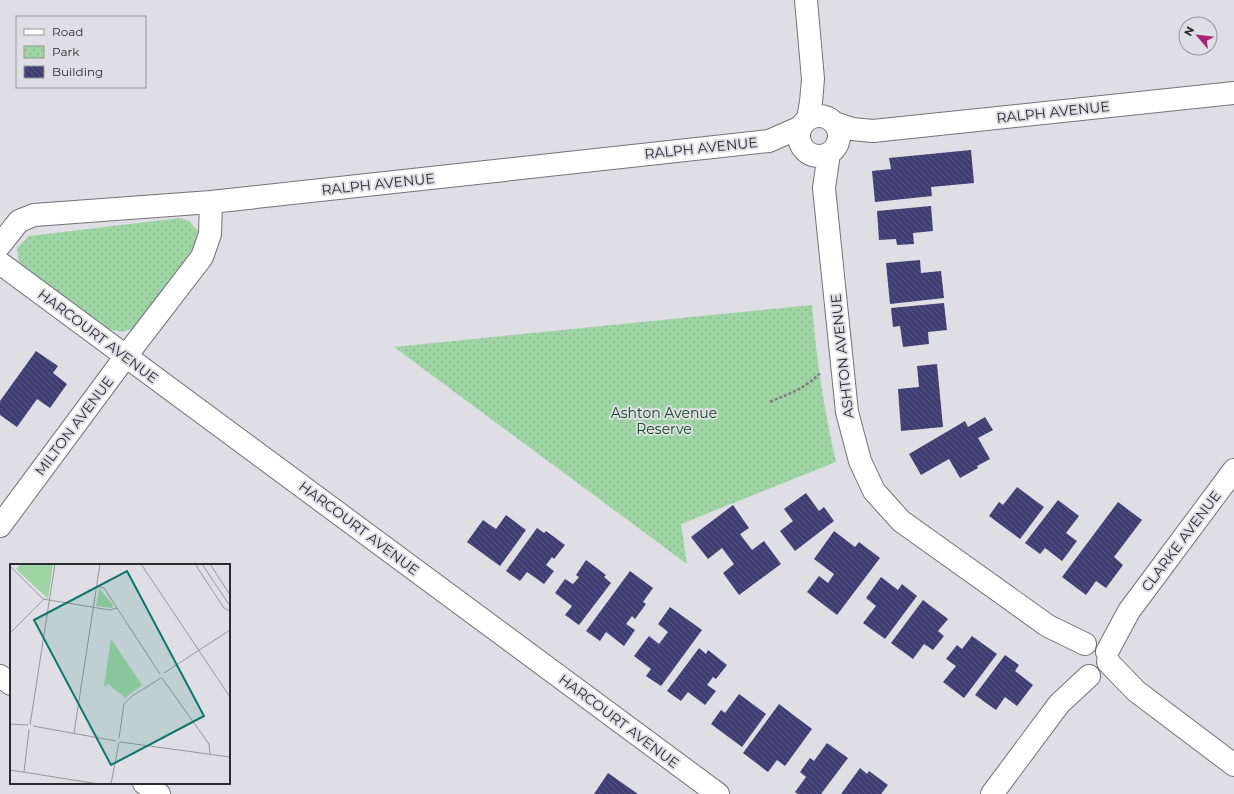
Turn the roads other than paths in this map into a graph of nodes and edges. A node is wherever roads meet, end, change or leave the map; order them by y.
1 (806, 0) edge
2 (1234, 92) edge
3 (818, 136) junction
4 (211, 202) junction
5 (0, 245) edge
6 (0, 263) edge
7 (126, 356) junction
8 (1234, 470) edge
9 (0, 526) edge
10 (1092, 659) junction
11 (0, 676) edge
12 (10, 683) edge
13 (1234, 765) edge
14 (145, 784) edge
15 (159, 794) edge
16 (718, 794) edge
17 (992, 794) edge

1 - 3 street, ASHTON AVENUE
2 - 3 street, RALPH AVENUE
3 - 4 street, RALPH AVENUE
3 - 10 street, ASHTON AVENUE
4 - 5 street, RALPH AVENUE
4 - 7 street, MILTON AVENUE
6 - 7 street, HARCOURT AVENUE
7 - 9 street, MILTON AVENUE
7 - 16 street, HARCOURT AVENUE
8 - 10 street, CLARKE AVENUE
10 - 13 street
10 - 17 street, CLARKE AVENUE
11 - 12 street
14 - 15 street

